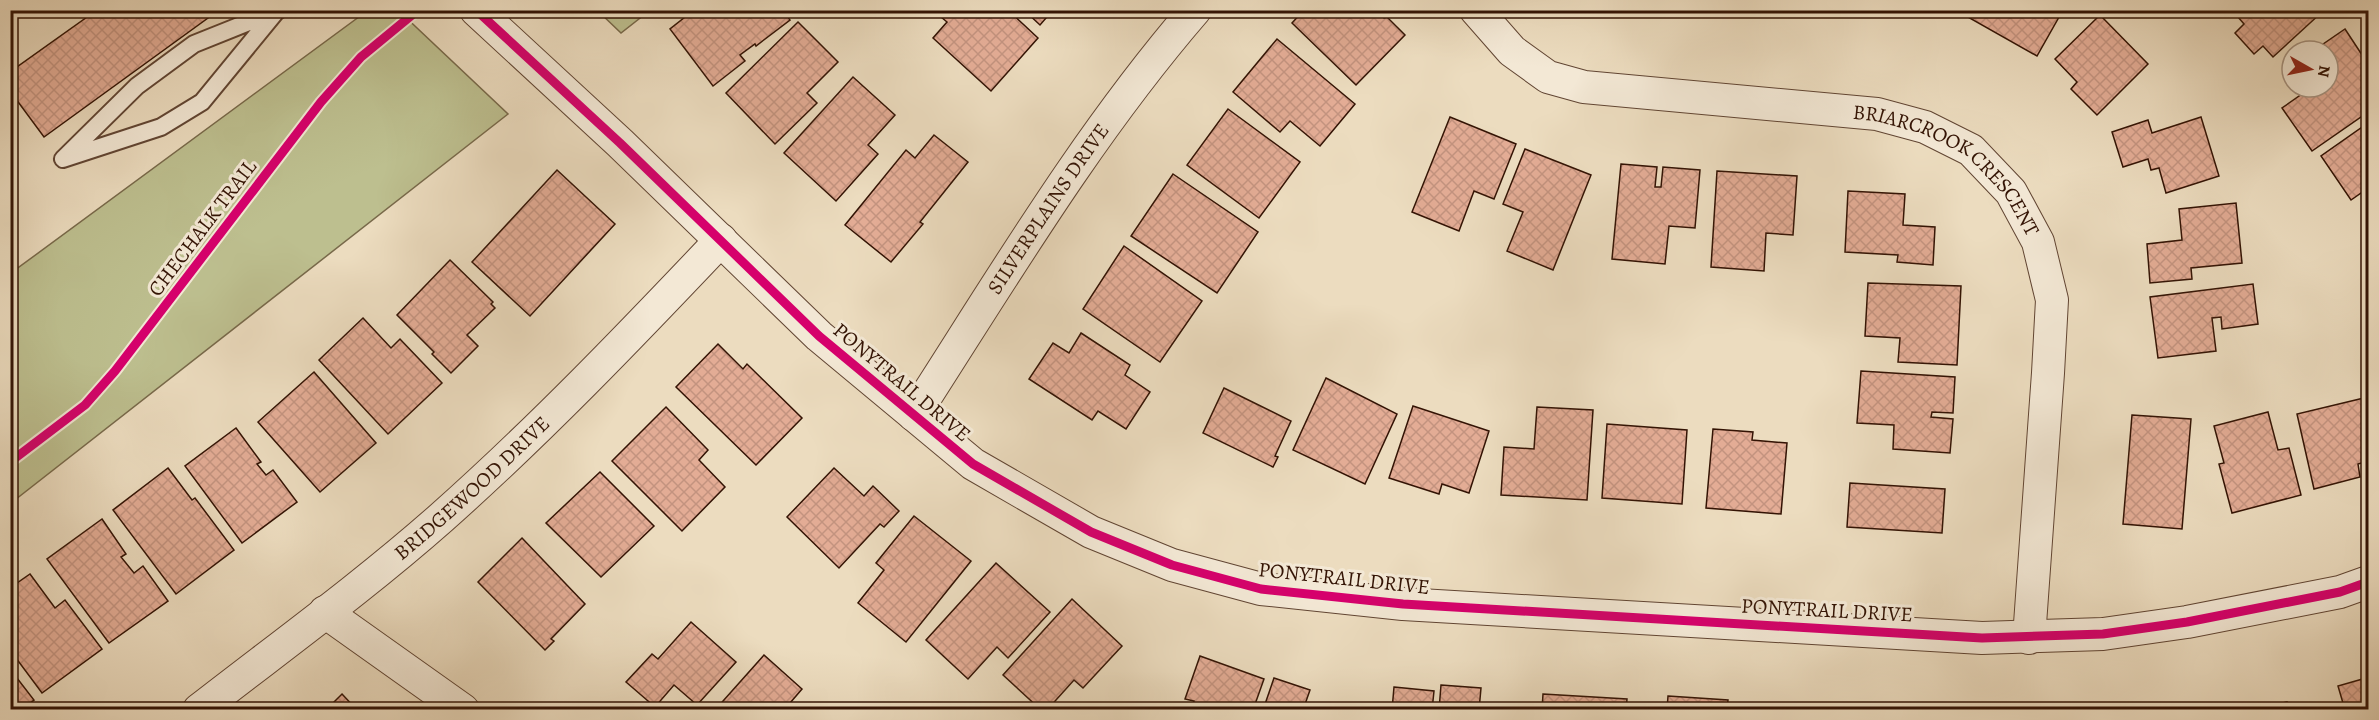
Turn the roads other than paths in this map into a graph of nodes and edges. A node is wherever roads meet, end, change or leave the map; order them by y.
1 (476, 10) edge
2 (1195, 10) edge
3 (1476, 10) edge
4 (277, 12) edge
5 (722, 240) junction
6 (914, 415) junction
7 (2368, 582) edge
8 (325, 612) junction
9 (2029, 638) junction
10 (199, 710) edge
11 (463, 710) edge

1 - 5 street, PONYTRAIL DRIVE
2 - 6 street, SILVERPLAINS DRIVE
3 - 9 street, BRIARCROOK CRESCENT
4 - 4 lane
5 - 6 street, PONYTRAIL DRIVE
5 - 8 street, BRIDGEWOOD DRIVE
6 - 9 street, PONYTRAIL DRIVE
7 - 9 street, PONYTRAIL DRIVE
8 - 10 street, BRIDGEWOOD DRIVE
8 - 11 street

